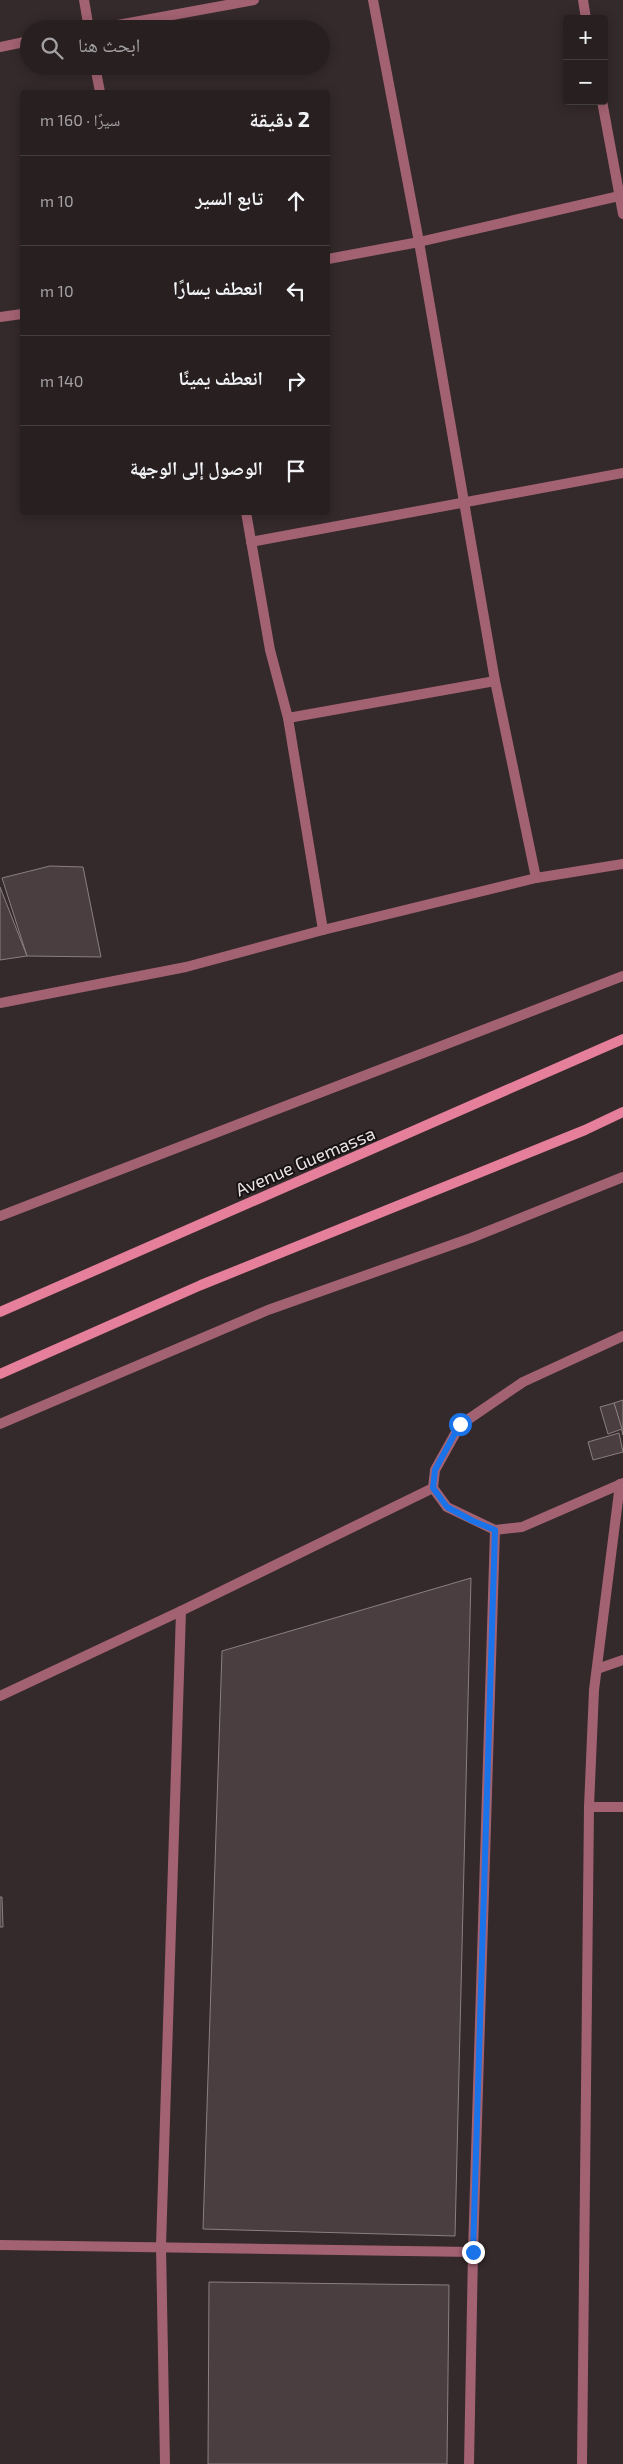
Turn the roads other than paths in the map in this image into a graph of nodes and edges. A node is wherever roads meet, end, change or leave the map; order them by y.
1 (84, 0) edge
2 (254, 0) edge
3 (374, 0) edge
4 (583, 0) edge
5 (585, 15) edge
6 (87, 20) edge
7 (145, 20) edge
8 (20, 43) edge
9 (0, 47) edge
10 (97, 75) edge
11 (100, 90) edge
12 (603, 105) edge
13 (621, 196) edge
14 (623, 214) edge
15 (419, 242) junction
16 (330, 259) edge
17 (20, 314) edge
18 (0, 317) edge
19 (623, 473) edge
20 (464, 504) junction
21 (246, 515) edge
22 (251, 542) junction
23 (495, 681) junction
24 (288, 718) junction
25 (623, 864) edge
26 (536, 878) junction
27 (323, 930) junction
28 (623, 976) edge
29 (0, 1003) edge
30 (623, 1039) edge
31 (623, 1112) edge
32 (623, 1178) edge
33 (0, 1216) edge
34 (0, 1312) edge
35 (623, 1336) edge
36 (0, 1374) edge
37 (0, 1424) edge
38 (622, 1484) edge
39 (433, 1488) junction
40 (495, 1530) junction
41 (181, 1611) junction
42 (623, 1660) edge
43 (597, 1669) junction
44 (0, 1696) edge
45 (589, 1806) junction
46 (623, 1807) edge
47 (0, 2245) edge
48 (161, 2246) junction
49 (473, 2252) junction
50 (165, 2464) edge
51 (469, 2464) edge
52 (582, 2464) edge

1 - 6 street
2 - 7 street
3 - 15 street
4 - 5 street
8 - 9 street
10 - 11 street
12 - 13 street
13 - 14 street
13 - 15 street
15 - 16 street
15 - 20 street
17 - 18 street
19 - 20 street
20 - 22 street
20 - 23 street
21 - 22 street
22 - 24 street
23 - 24 street
23 - 26 street
24 - 27 street
25 - 26 street
26 - 27 street
27 - 29 street
28 - 33 street
30 - 34 main road, Avenue Guemassa
31 - 36 main road
32 - 37 street
35 - 39 street
38 - 40 street
38 - 43 street
39 - 40 street
39 - 41 street
40 - 49 street
41 - 44 street
41 - 48 street
42 - 43 street
43 - 45 street
45 - 46 street
45 - 52 street
47 - 48 street
48 - 49 street
48 - 50 street
49 - 51 street

